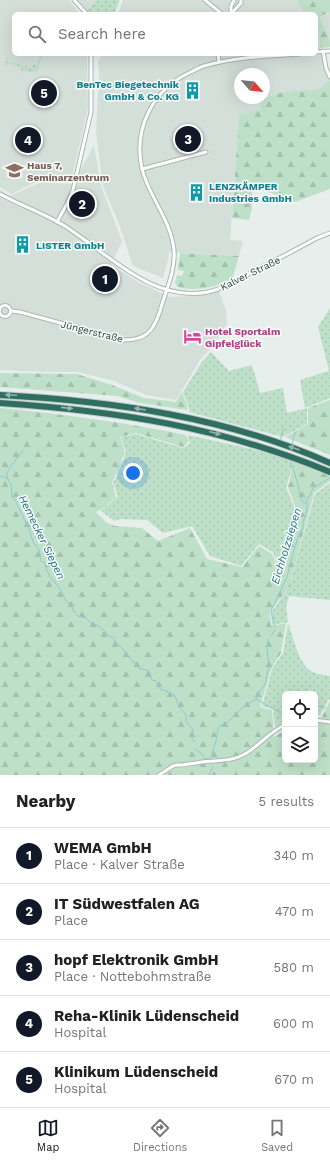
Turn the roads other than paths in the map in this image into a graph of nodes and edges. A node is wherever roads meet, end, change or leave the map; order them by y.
1 (74, 0) edge
2 (205, 0) edge
3 (234, 0) edge
4 (241, 0) edge
5 (85, 12) edge
6 (220, 12) edge
7 (231, 12) edge
8 (233, 12) edge
9 (323, 51) junction
10 (330, 51) edge
11 (318, 52) edge
12 (91, 56) edge
13 (218, 56) edge
14 (278, 56) edge
15 (220, 62) junction
16 (330, 77) edge
17 (206, 152) dead end
18 (142, 169) junction
19 (0, 194) edge
20 (57, 222) junction
21 (330, 233) edge
22 (167, 289) junction
23 (11, 312) dead end
24 (0, 395) edge
25 (0, 403) edge
26 (330, 463) edge
27 (330, 472) edge
28 (318, 720) edge
29 (330, 722) edge
30 (282, 727) edge
31 (159, 775) edge

1 - 5 street
2 - 6 street
3 - 7 street
4 - 8 street
9 - 10 street
9 - 11 street
9 - 16 street
12 - 20 street
13 - 15 street
14 - 15 street, Jüngerstraße
15 - 18 street, Jüngerstraße
17 - 18 street
18 - 22 street, Jüngerstraße
19 - 20 street, Kalver Straße
20 - 22 street, Kalver Straße
21 - 22 street, Kalver Straße
22 - 23 street, Jüngerstraße
26 -> 24 highway
25 -> 27 highway
28 - 29 street
30 - 31 street

